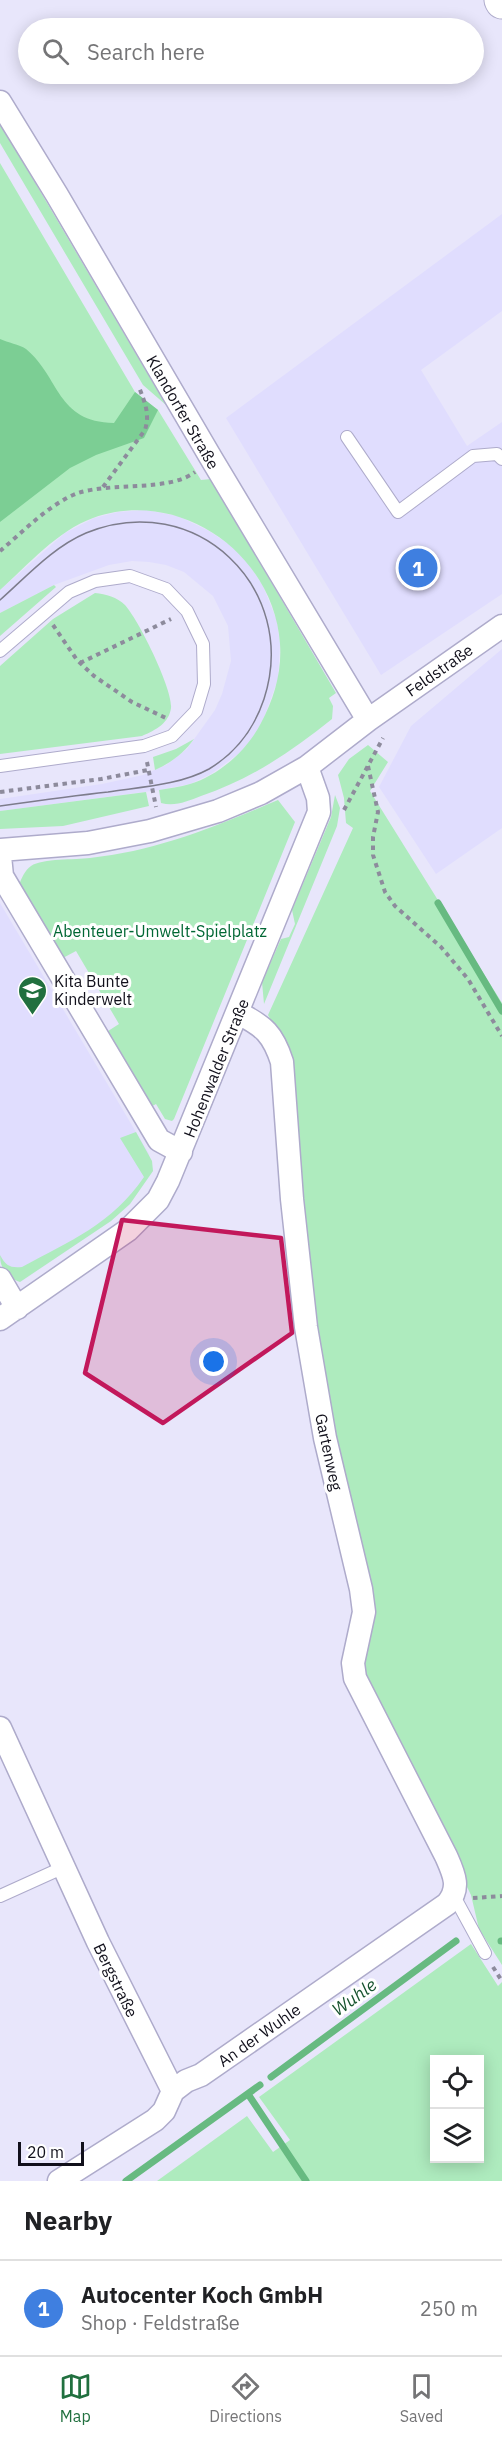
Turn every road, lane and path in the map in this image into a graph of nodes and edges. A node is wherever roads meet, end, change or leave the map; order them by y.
1 (0, 102) edge
2 (139, 387) dead end
3 (347, 437) dead end
4 (211, 458) junction
5 (502, 459) edge
6 (103, 488) junction
7 (0, 551) edge
8 (187, 610) junction
9 (52, 623) dead end
10 (502, 627) edge
11 (0, 651) edge
12 (80, 663) junction
13 (162, 716) dead end
14 (377, 721) junction
15 (0, 766) edge
16 (368, 766) junction
17 (308, 767) junction
18 (0, 792) edge
19 (344, 810) dead end
20 (157, 813) dead end
21 (0, 850) edge
22 (0, 856) edge
23 (238, 1013) junction
24 (502, 1035) edge
25 (181, 1152) junction
26 (0, 1279) edge
27 (9, 1313) edge
28 (0, 1728) edge
29 (62, 1868) junction
30 (455, 1891) junction
31 (0, 1896) edge
32 (502, 1896) edge
33 (485, 1953) dead end
34 (173, 2091) junction
35 (59, 2181) edge

1 - 4 street, Klandorfer Straße
2 - 6 path
3 - 5 lane
4 - 6 path
4 - 14 street, Klandorfer Straße
6 - 7 path
8 - 11 lane
8 - 12 path
8 - 15 lane
9 - 12 path
10 - 14 street, Feldstraße
12 - 13 path
14 - 16 path
14 - 17 street, Feldstraße
16 - 19 path
16 - 24 path
17 - 21 street, Feldstraße
17 - 23 street, Hohenwalder Straße
18 - 20 path
22 - 25 street
23 - 25 street, Hohenwalder Straße
23 - 30 street, Gartenweg
25 - 27 street, Hohenwalder Straße
26 - 27 street, Hohenwalder Straße
28 - 29 street, Bergstraße
29 - 31 lane
29 - 34 street, Bergstraße
30 - 32 path
30 - 33 lane
30 - 34 street, An der Wuhle
34 - 35 street, An der Wuhle

